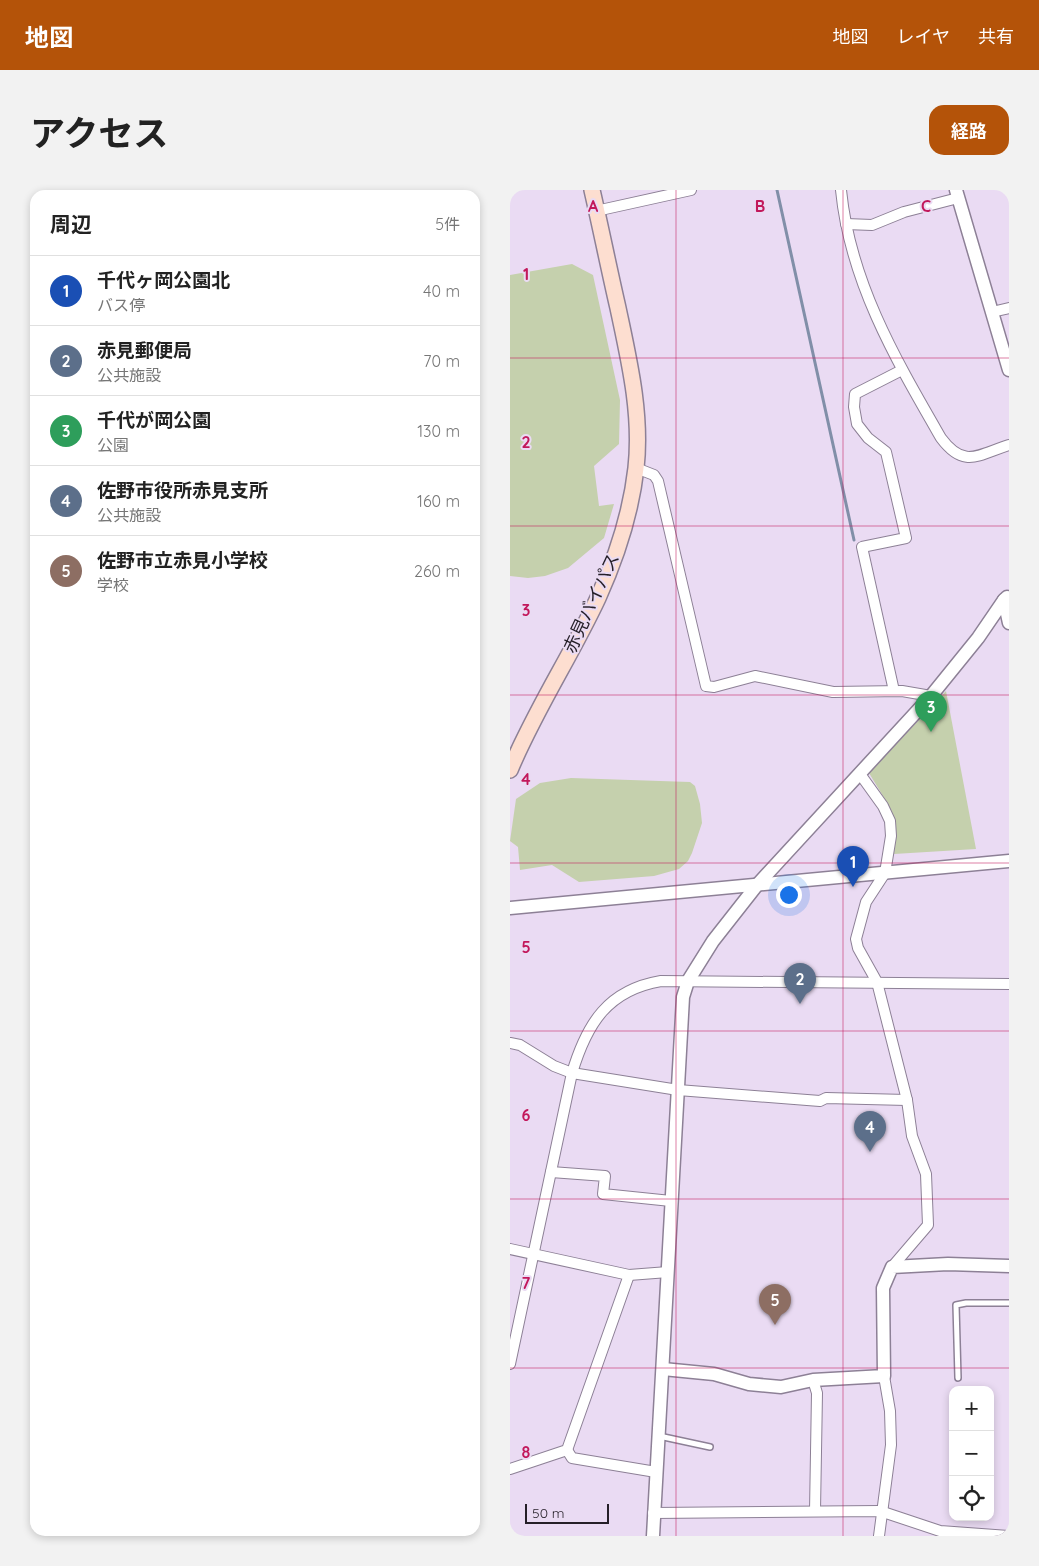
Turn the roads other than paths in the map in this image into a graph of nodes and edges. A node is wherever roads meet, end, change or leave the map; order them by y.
1 (592, 190) edge
2 (691, 190) edge
3 (841, 190) edge
4 (957, 194) edge
5 (596, 211) junction
6 (846, 224) junction
7 (1009, 308) edge
8 (992, 312) junction
9 (902, 370) junction
10 (1009, 370) edge
11 (1009, 445) edge
12 (636, 468) junction
13 (1006, 598) edge
14 (1009, 623) edge
15 (894, 692) junction
16 (931, 696) junction
17 (510, 770) edge
18 (860, 774) junction
19 (1009, 861) edge
20 (885, 873) junction
21 (757, 886) junction
22 (510, 908) edge
23 (688, 980) junction
24 (877, 982) junction
25 (1009, 984) edge
26 (510, 1043) edge
27 (572, 1073) junction
28 (678, 1090) junction
29 (907, 1100) junction
30 (551, 1172) junction
31 (671, 1201) junction
32 (510, 1248) edge
33 (535, 1254) junction
34 (1009, 1266) edge
35 (892, 1267) junction
36 (668, 1272) junction
37 (629, 1275) junction
38 (1009, 1303) edge
39 (510, 1364) edge
40 (663, 1369) junction
41 (884, 1376) junction
42 (958, 1378) dead end
43 (813, 1380) junction
44 (658, 1436) junction
45 (710, 1448) dead end
46 (567, 1450) junction
47 (510, 1468) edge
48 (656, 1472) junction
49 (815, 1511) junction
50 (880, 1511) junction
51 (653, 1514) junction
52 (653, 1536) edge
53 (879, 1536) edge
54 (1009, 1536) edge

1 - 5 main road, 赤見バイパス
2 - 5 street
3 - 6 street
4 - 6 street
4 - 8 street
5 - 12 main road, 赤見バイパス
6 - 9 street
7 - 8 street
8 - 10 street
9 - 11 street
9 - 15 street
12 - 15 street
12 - 17 main road, 赤見バイパス
13 - 14 street
13 - 16 street
15 - 16 street
16 - 18 street
18 - 20 street
18 - 21 street
19 - 20 street
20 - 21 street
20 - 24 street
21 - 22 street
21 - 23 street
23 - 24 street
23 - 27 street
23 - 28 street
24 - 25 street
24 - 29 street
26 - 27 street
27 - 28 street
27 - 30 street
28 - 29 street
28 - 31 street
29 - 35 street
30 - 31 street
30 - 33 street
31 - 36 street
32 - 33 street
33 - 37 street
33 - 39 street
34 - 35 street
35 - 41 street
36 - 37 street
36 - 40 street
37 - 46 street
38 - 42 lane
40 - 43 street
40 - 44 street
41 - 43 street
41 - 50 street
43 - 49 street
44 - 45 lane
44 - 48 street
46 - 47 street
46 - 48 street
48 - 51 street
49 - 50 street
49 - 51 street
50 - 53 street
50 - 54 street
51 - 52 street

